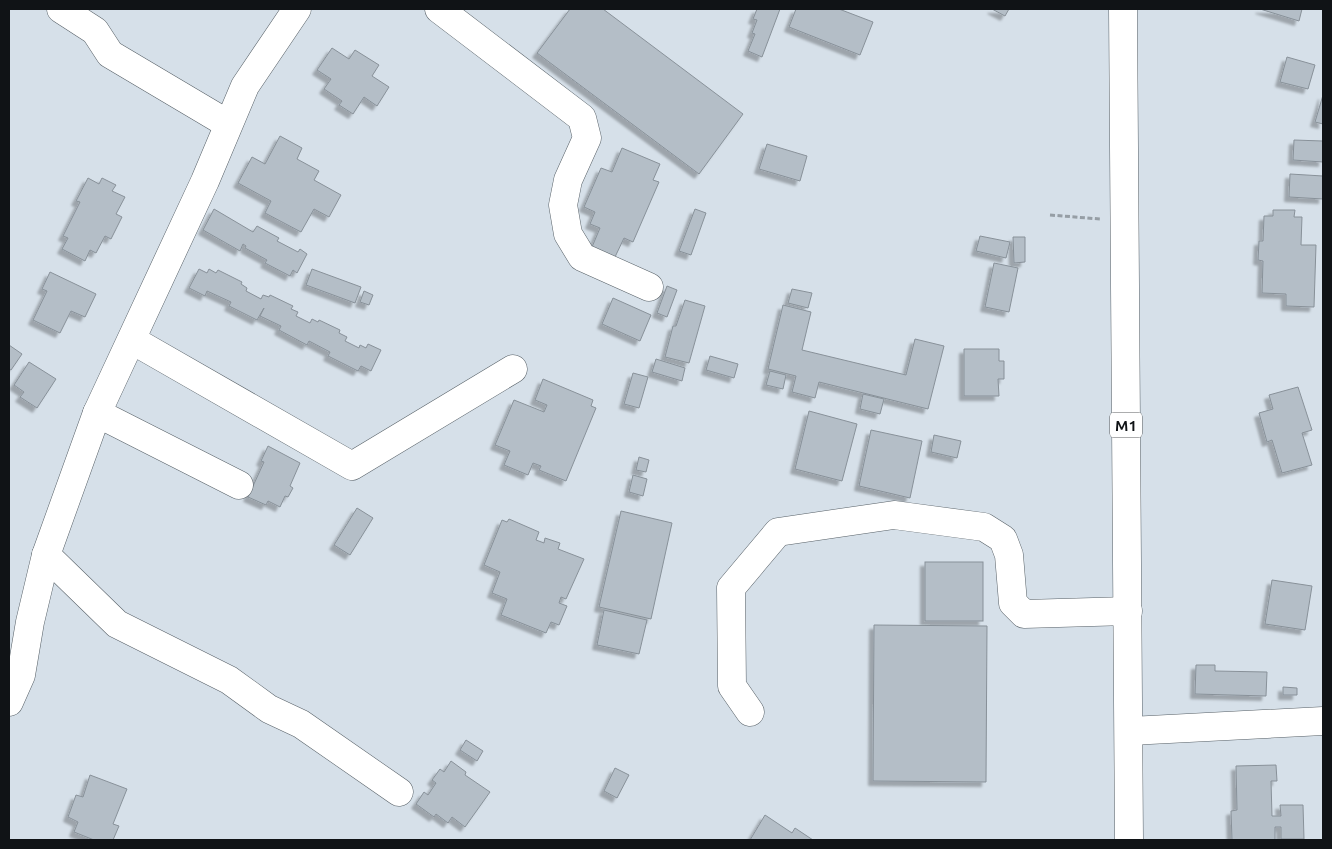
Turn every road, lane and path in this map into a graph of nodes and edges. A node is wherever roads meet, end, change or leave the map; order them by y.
1 (61, 9) edge
2 (297, 9) edge
3 (439, 9) edge
4 (1123, 9) edge
5 (228, 124) junction
6 (1050, 216) dead end
7 (1123, 221) junction
8 (649, 288) dead end
9 (132, 340) junction
10 (513, 370) dead end
11 (97, 413) junction
12 (239, 485) dead end
13 (46, 555) junction
14 (1128, 611) junction
15 (9, 702) edge
16 (750, 712) dead end
17 (1323, 721) edge
18 (1130, 731) junction
19 (399, 792) dead end
20 (1129, 840) edge

1 - 5 main road
2 - 5 main road
3 - 8 main road
4 - 7 main road, M1
5 - 9 main road
6 - 7 path
7 - 14 main road, M1
9 - 10 main road
9 - 11 main road
11 - 12 main road
11 - 13 main road
13 - 15 main road
13 - 19 main road
14 - 16 main road
14 - 18 main road, M1
17 - 18 main road
18 - 20 main road, M1

